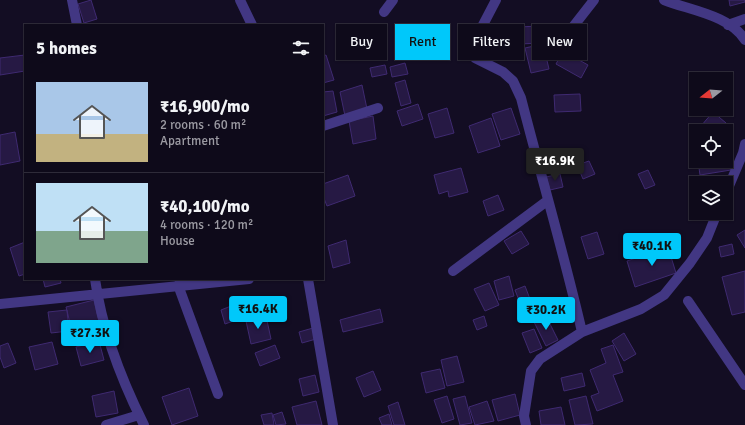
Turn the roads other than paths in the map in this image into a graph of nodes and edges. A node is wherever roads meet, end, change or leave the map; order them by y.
1 (72, 0) edge
2 (240, 0) edge
3 (392, 0) edge
4 (496, 0) edge
5 (594, 0) edge
6 (664, 0) edge
7 (384, 12) dead end
8 (745, 19) edge
9 (77, 24) edge
10 (252, 24) edge
11 (575, 24) edge
12 (728, 25) junction
13 (745, 40) edge
14 (378, 108) dead end
15 (324, 126) edge
16 (745, 144) edge
17 (733, 177) edge
18 (547, 201) junction
19 (714, 220) edge
20 (453, 271) dead end
21 (95, 280) edge
22 (237, 280) edge
23 (308, 280) edge
24 (178, 285) junction
25 (97, 295) junction
26 (688, 302) dead end
27 (0, 304) edge
28 (582, 332) junction
29 (745, 385) edge
30 (218, 394) dead end
31 (139, 415) junction
32 (106, 425) edge
33 (144, 425) edge
34 (333, 425) edge
35 (526, 425) edge

1 - 9 street
2 - 10 street
3 - 7 street
4 - 18 street
5 - 11 street
6 - 12 street
8 - 12 street
12 - 13 street
14 - 15 street
16 - 17 street
18 - 20 street
18 - 28 street
19 - 28 street
21 - 25 street
22 - 24 street
23 - 34 street
24 - 25 street
24 - 30 street
25 - 27 street
25 - 31 street
26 - 29 street
28 - 35 street
31 - 32 street
31 - 33 street

